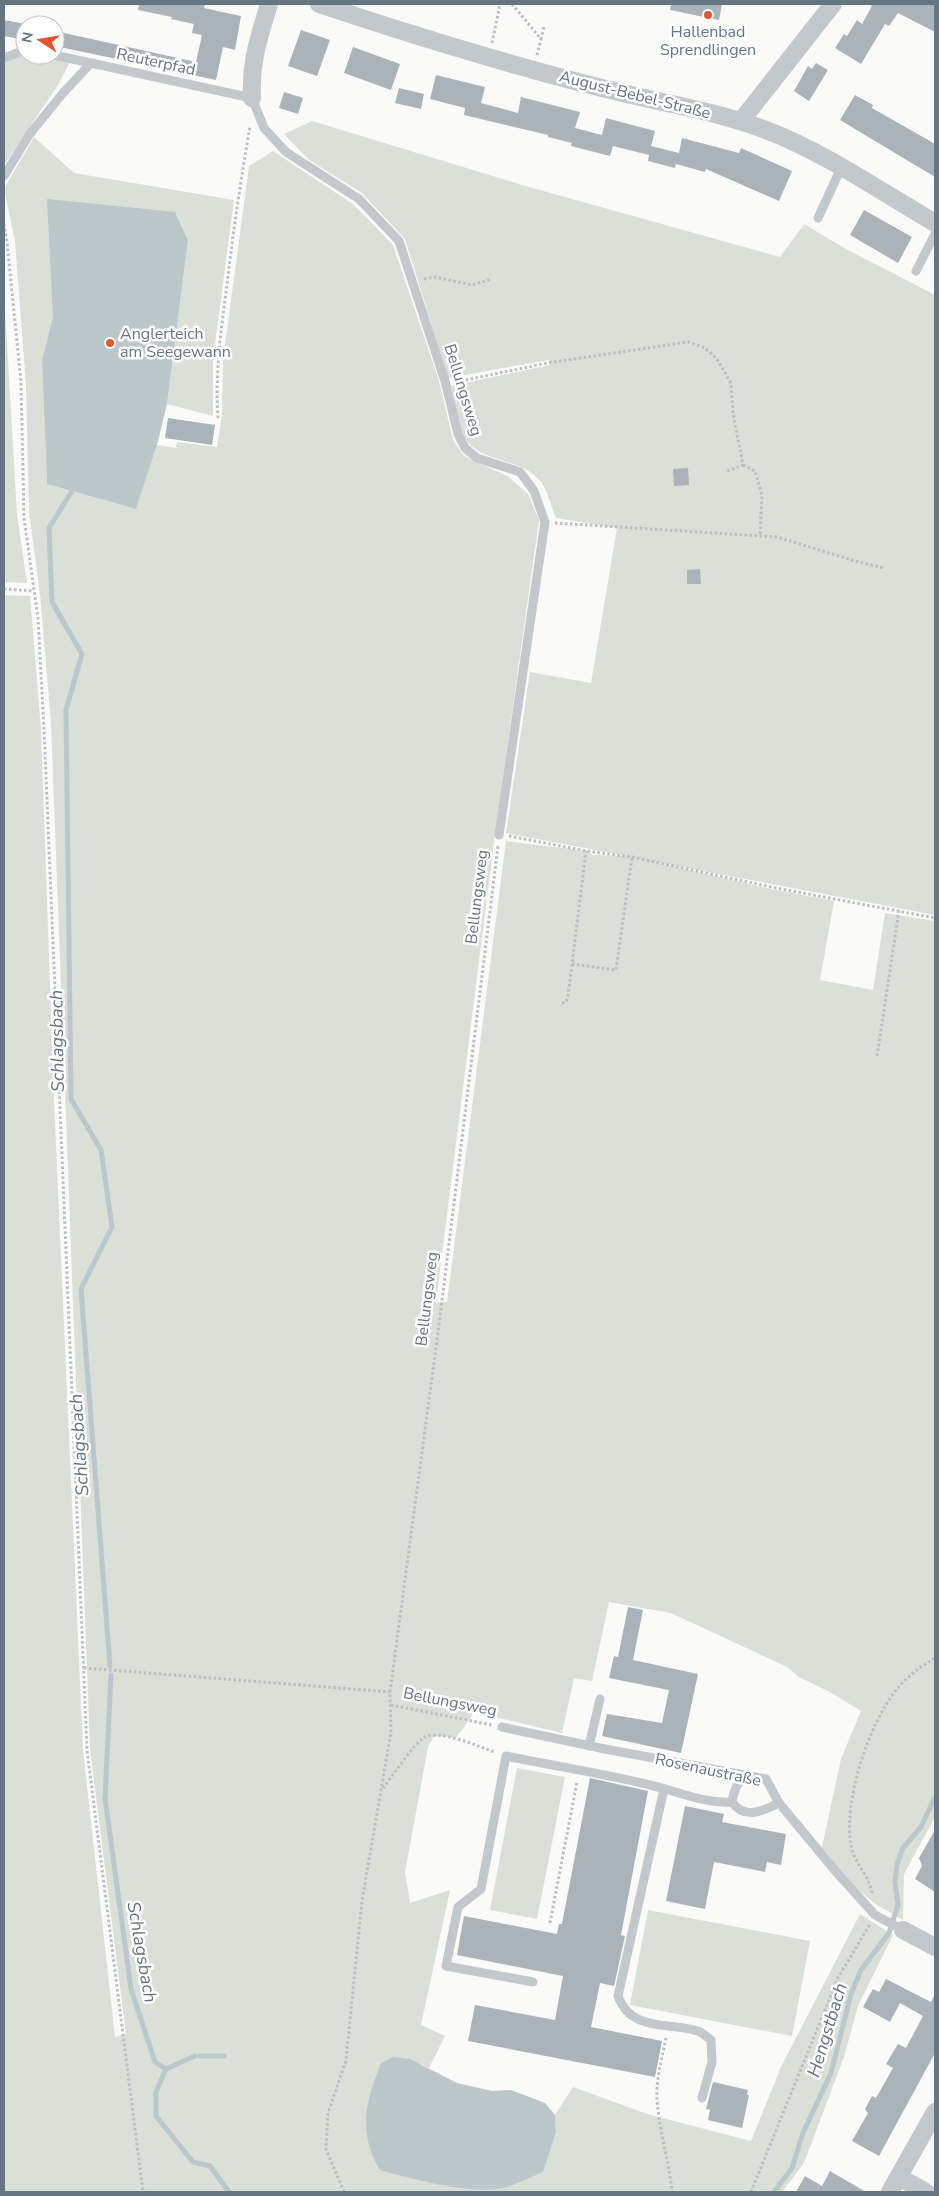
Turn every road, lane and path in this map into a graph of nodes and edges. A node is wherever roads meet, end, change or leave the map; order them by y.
1 (269, 4) edge
2 (319, 4) edge
3 (500, 4) edge
4 (512, 4) edge
5 (833, 4) edge
6 (544, 26) dead end
7 (490, 56) junction
8 (65, 57) edge
9 (91, 63) junction
10 (252, 98) junction
11 (741, 122) junction
12 (841, 168) junction
13 (4, 176) edge
14 (818, 218) dead end
15 (935, 223) edge
16 (4, 224) edge
17 (935, 234) edge
18 (916, 271) dead end
19 (492, 279) dead end
20 (414, 282) junction
21 (445, 381) junction
22 (218, 418) dead end
23 (743, 465) junction
24 (727, 471) dead end
25 (545, 522) junction
26 (760, 536) junction
27 (884, 568) dead end
28 (4, 589) edge
29 (34, 591) junction
30 (499, 835) junction
31 (586, 851) junction
32 (632, 857) junction
33 (899, 911) junction
34 (935, 918) edge
35 (572, 964) junction
36 (562, 1003) dead end
37 (877, 1056) dead end
38 (935, 1658) edge
39 (84, 1668) junction
40 (390, 1692) junction
41 (600, 1699) dead end
42 (391, 1705) junction
43 (502, 1727) joint
44 (589, 1746) junction
45 (506, 1756) junction
46 (579, 1771) junction
47 (746, 1775) junction
48 (382, 1788) junction
49 (664, 1789) junction
50 (732, 1802) junction
51 (779, 1803) junction
52 (868, 1906) junction
53 (877, 1916) junction
54 (550, 1923) dead end
55 (903, 1930) joint
56 (935, 1947) edge
57 (533, 1982) dead end
58 (669, 2026) junction
59 (702, 2098) dead end
60 (935, 2112) edge
61 (894, 2185) edge
62 (143, 2192) edge
63 (344, 2192) edge
64 (672, 2192) edge
65 (752, 2192) edge
66 (926, 2192) edge

1 - 10 street
2 - 7 street, August-Bebel-Straße
3 - 7 path
4 - 6 path
5 - 11 street
7 - 11 street, August-Bebel-Straße
8 - 9 lane, Reuterpfad
9 - 10 lane, Reuterpfad
9 - 13 lane
10 - 20 lane, Bellungsweg
10 - 22 path
11 - 12 street, August-Bebel-Straße
12 - 14 lane
12 - 15 street, August-Bebel-Straße
16 - 29 path
17 - 18 lane
19 - 20 path
20 - 21 lane, Bellungsweg
21 - 23 path
21 - 25 lane, Bellungsweg
23 - 24 path
23 - 26 path
25 - 26 path
25 - 30 lane, Bellungsweg
26 - 27 path
28 - 29 path
29 - 39 path
30 - 31 path
30 - 40 path, Bellungsweg
31 - 32 path
31 - 35 path
32 - 33 path
32 - 35 path
33 - 34 path
33 - 37 path
35 - 36 path
38 - 52 path
39 - 40 path
39 - 62 path
40 - 42 path, Bellungsweg
41 - 44 lane
42 - 43 path, Bellungsweg
42 - 48 path
43 - 44 lane, Rosenaustraße
44 - 47 lane, Rosenaustraße
45 - 46 lane
45 - 48 path
45 - 57 lane
46 - 49 lane
46 - 54 path
47 - 50 lane
47 - 51 lane, Rosenaustraße
48 - 63 path
49 - 50 lane
49 - 58 lane
50 - 51 lane
51 - 52 lane, Rosenaustraße
52 - 53 lane, Rosenaustraße
53 - 55 lane, Rosenaustraße
53 - 65 path
55 - 56 street, Rosenaustraße
58 - 59 lane
58 - 64 path
60 - 61 street
61 - 66 street

